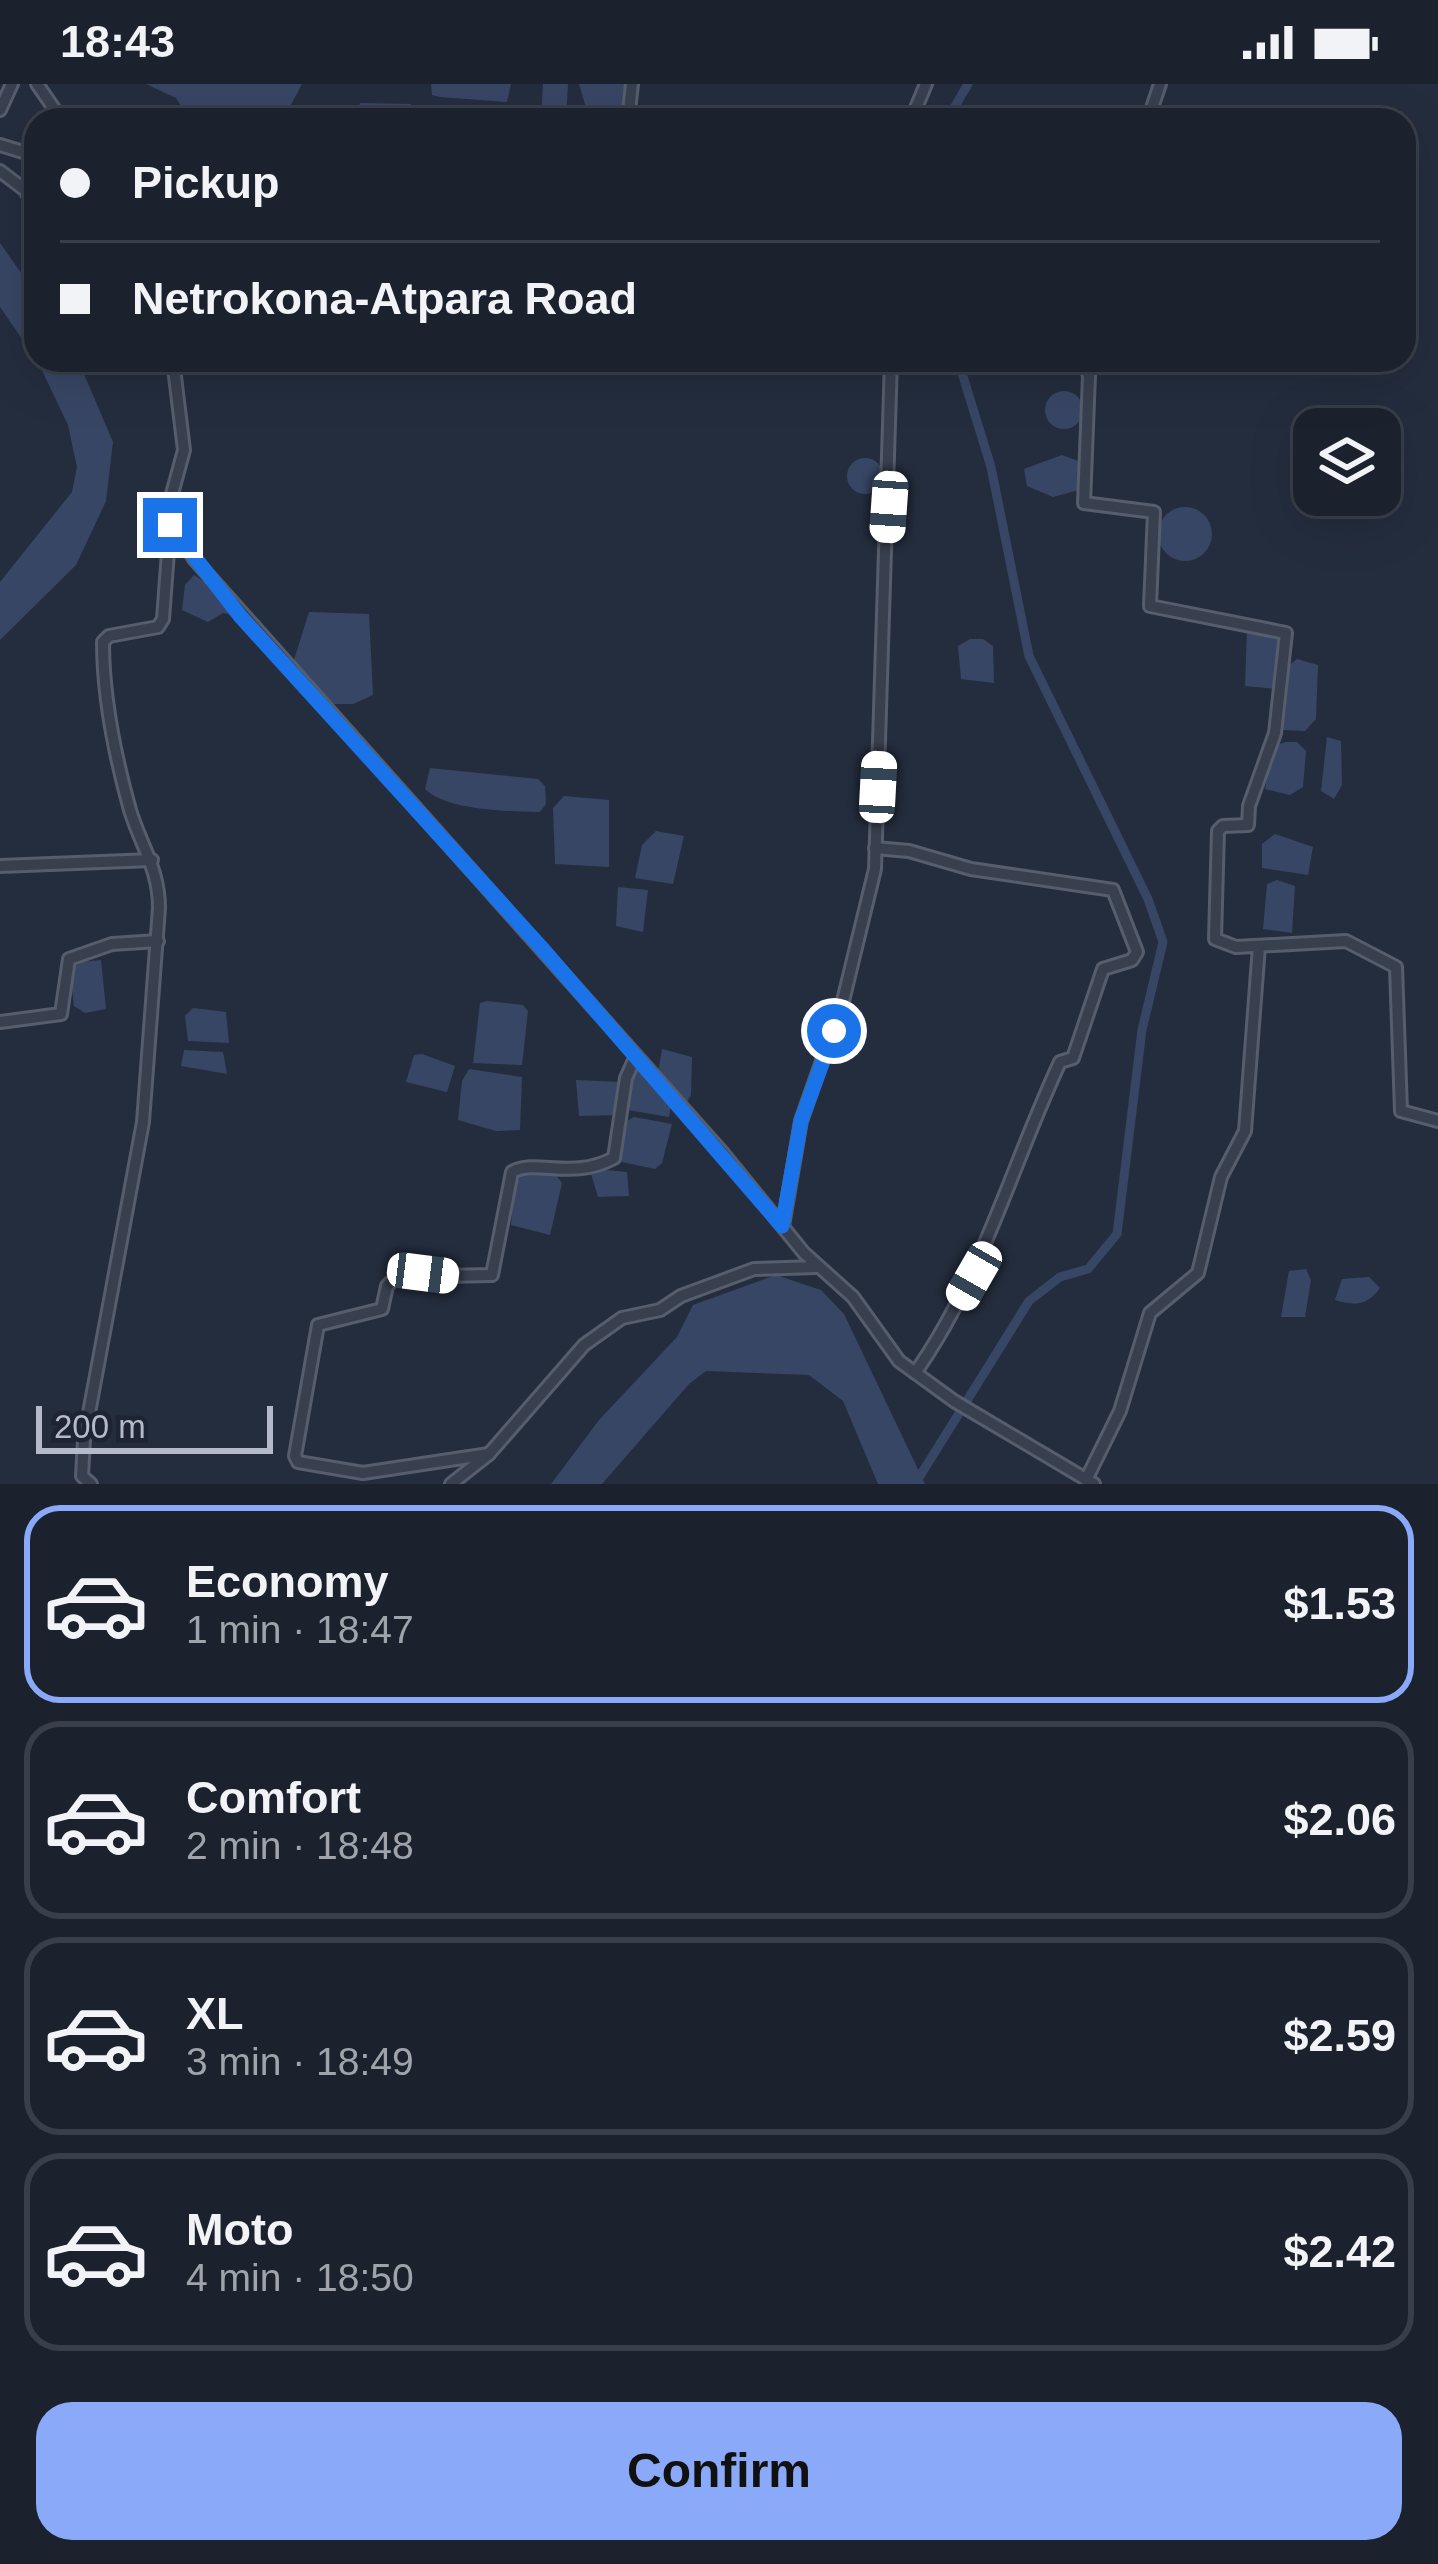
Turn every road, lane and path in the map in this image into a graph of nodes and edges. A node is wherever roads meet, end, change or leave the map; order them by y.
1 (12, 84) edge
2 (0, 110) edge
3 (0, 170) edge
4 (24, 189) edge
5 (174, 372) edge
6 (891, 372) edge
7 (1088, 372) edge
8 (170, 525) junction
9 (875, 848) junction
10 (152, 860) junction
11 (0, 866) edge
12 (158, 941) junction
13 (1259, 946) junction
14 (0, 1022) edge
15 (636, 1056) junction
16 (1438, 1121) edge
17 (782, 1226) junction
18 (820, 1268) junction
19 (915, 1373) junction
20 (489, 1454) junction
21 (1090, 1482) edge
22 (91, 1484) edge
23 (451, 1484) edge

1 - 2 street
3 - 4 street
5 - 8 street
6 - 9 street
7 - 13 street
8 - 10 street
8 - 15 street
9 - 17 street
9 - 19 street
10 - 11 street
10 - 12 street
12 - 14 street
12 - 22 street
13 - 16 street
13 - 21 street
15 - 17 street
15 - 20 street
17 - 18 street
18 - 19 street
18 - 20 street
19 - 21 street
20 - 23 street

